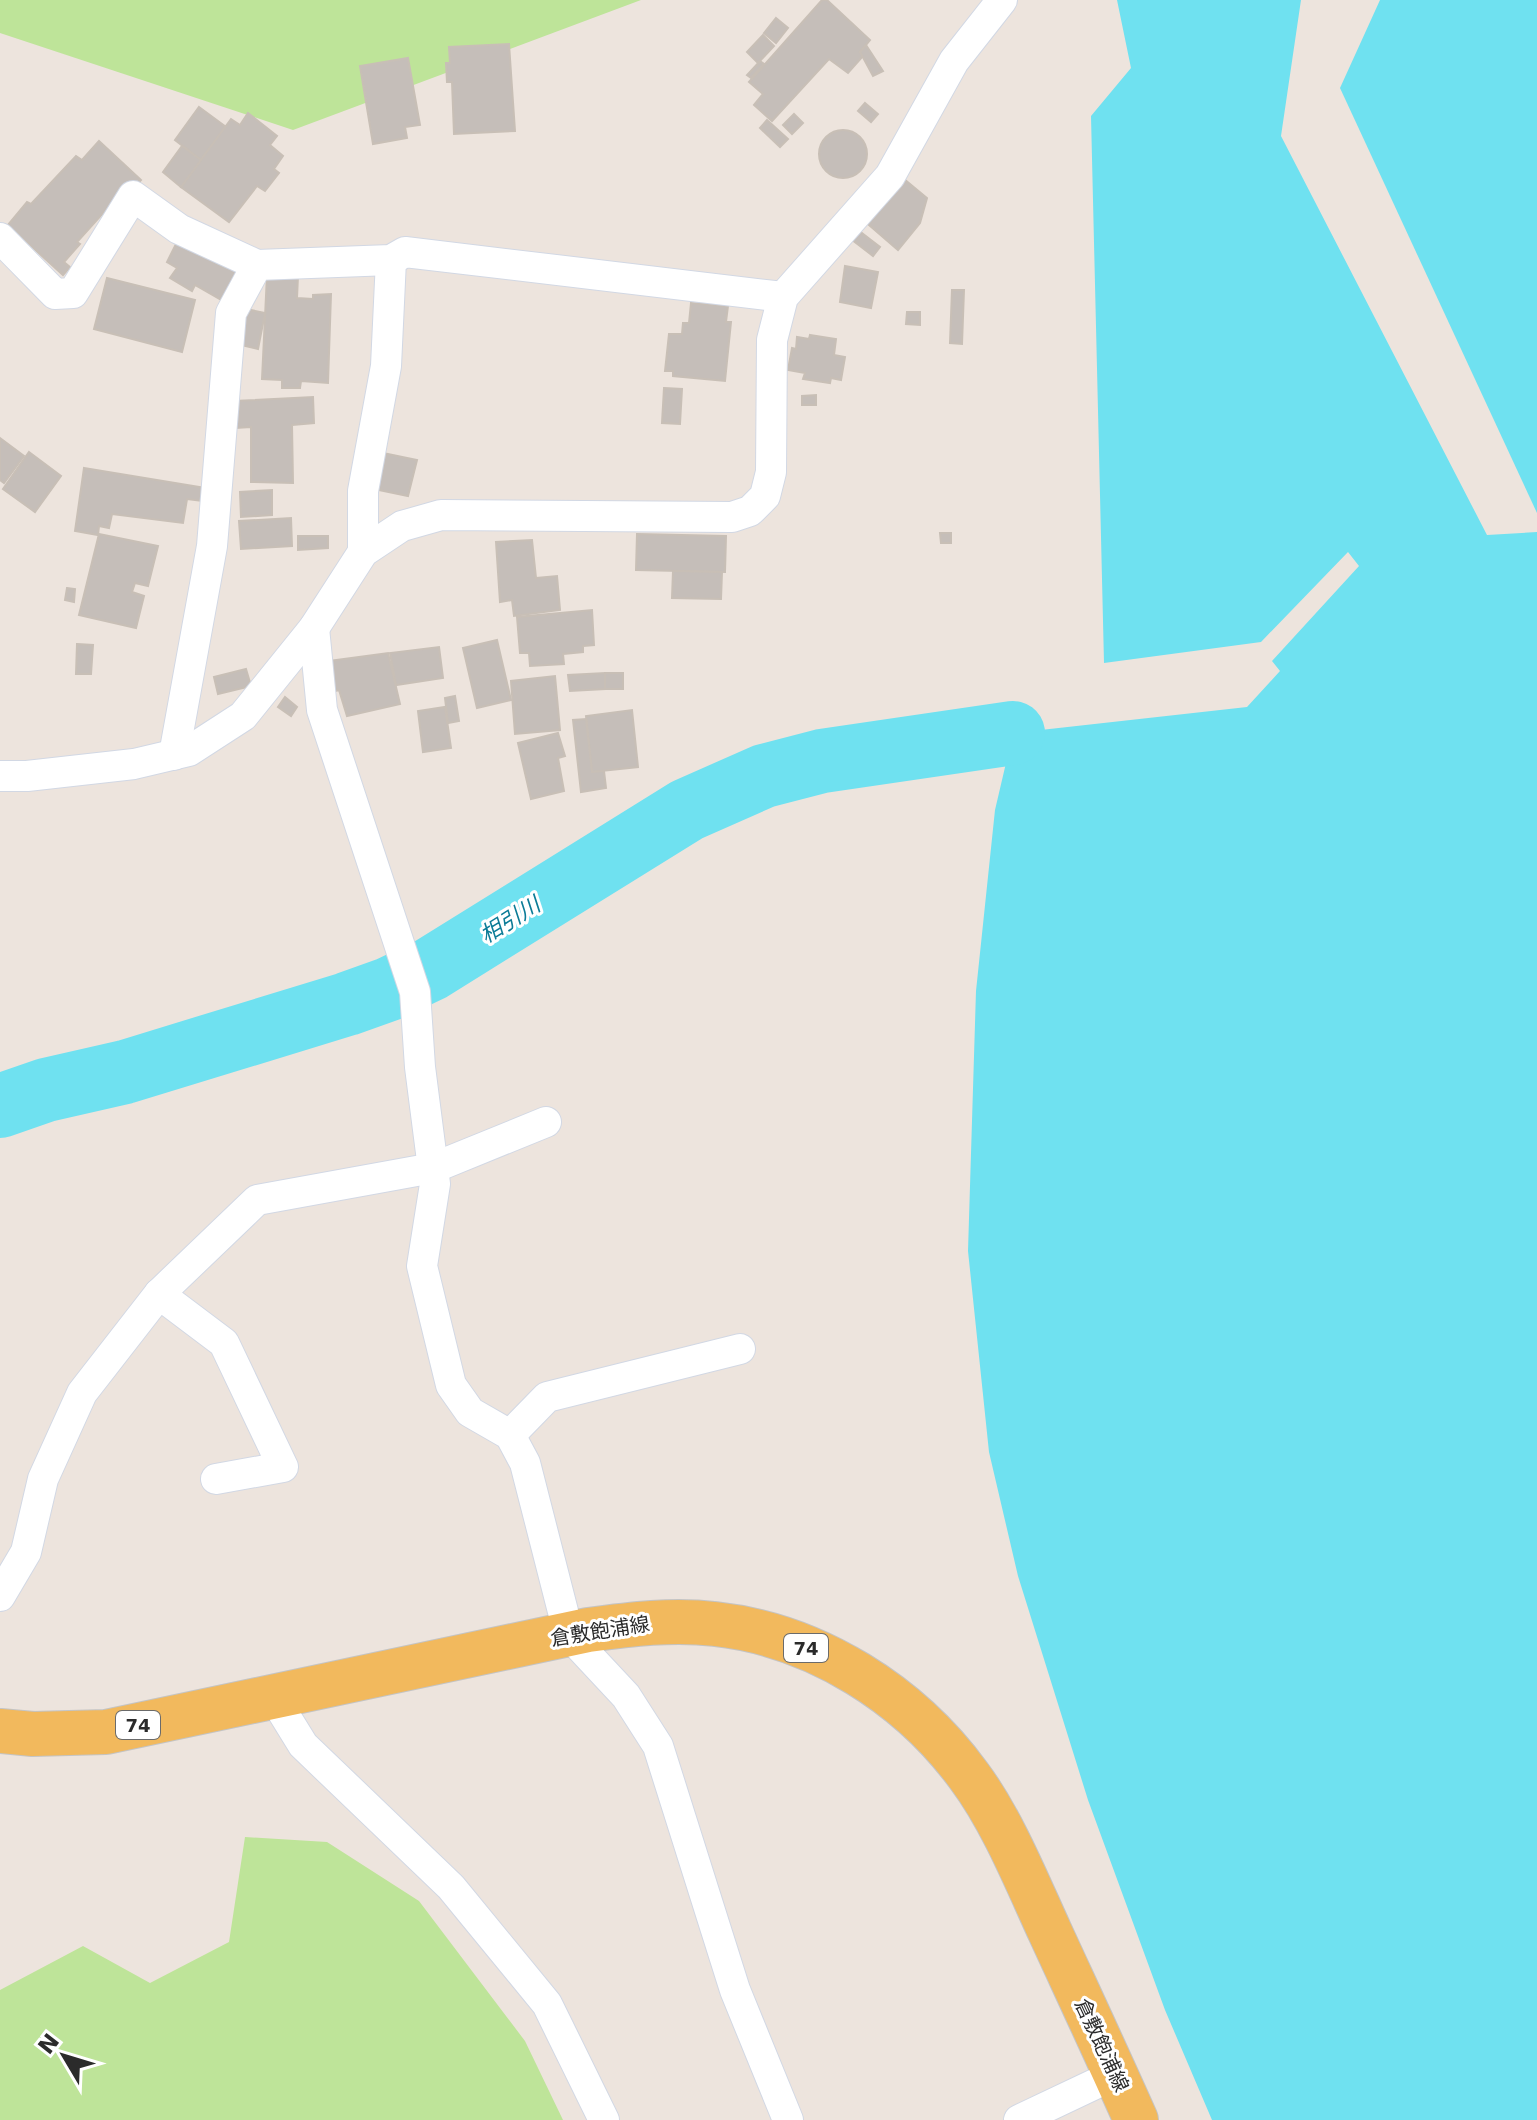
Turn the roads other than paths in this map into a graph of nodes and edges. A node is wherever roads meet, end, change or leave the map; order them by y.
1 (1002, 0) edge
2 (0, 238) edge
3 (391, 260) junction
4 (257, 265) junction
5 (783, 297) junction
6 (363, 552) junction
7 (314, 628) junction
8 (174, 755) junction
9 (0, 776) edge
10 (546, 1122) dead end
11 (433, 1168) junction
12 (159, 1294) junction
13 (740, 1349) dead end
14 (510, 1435) junction
15 (216, 1479) dead end
16 (0, 1596) edge
17 (569, 1635) junction
18 (274, 1698) junction
19 (0, 1731) edge
20 (1116, 2074) junction
21 (604, 2120) edge
22 (788, 2120) edge
23 (1019, 2120) edge
24 (1136, 2120) edge

1 - 5 street
2 - 4 street
3 - 4 street
3 - 5 street
3 - 6 street
4 - 8 street
5 - 6 street
6 - 7 street
7 - 8 street
7 - 11 street
8 - 9 street
10 - 11 street
11 - 12 street
11 - 14 street
12 - 15 street
12 - 16 street
13 - 14 street
14 - 17 street
17 - 18 main road, 倉敷飽浦線 / 74
17 - 20 main road, 倉敷飽浦線 / 74
17 - 22 street
18 - 19 main road, 倉敷飽浦線 / 74
18 - 21 street
20 - 23 street
20 - 24 main road, 倉敷飽浦線 / 74

